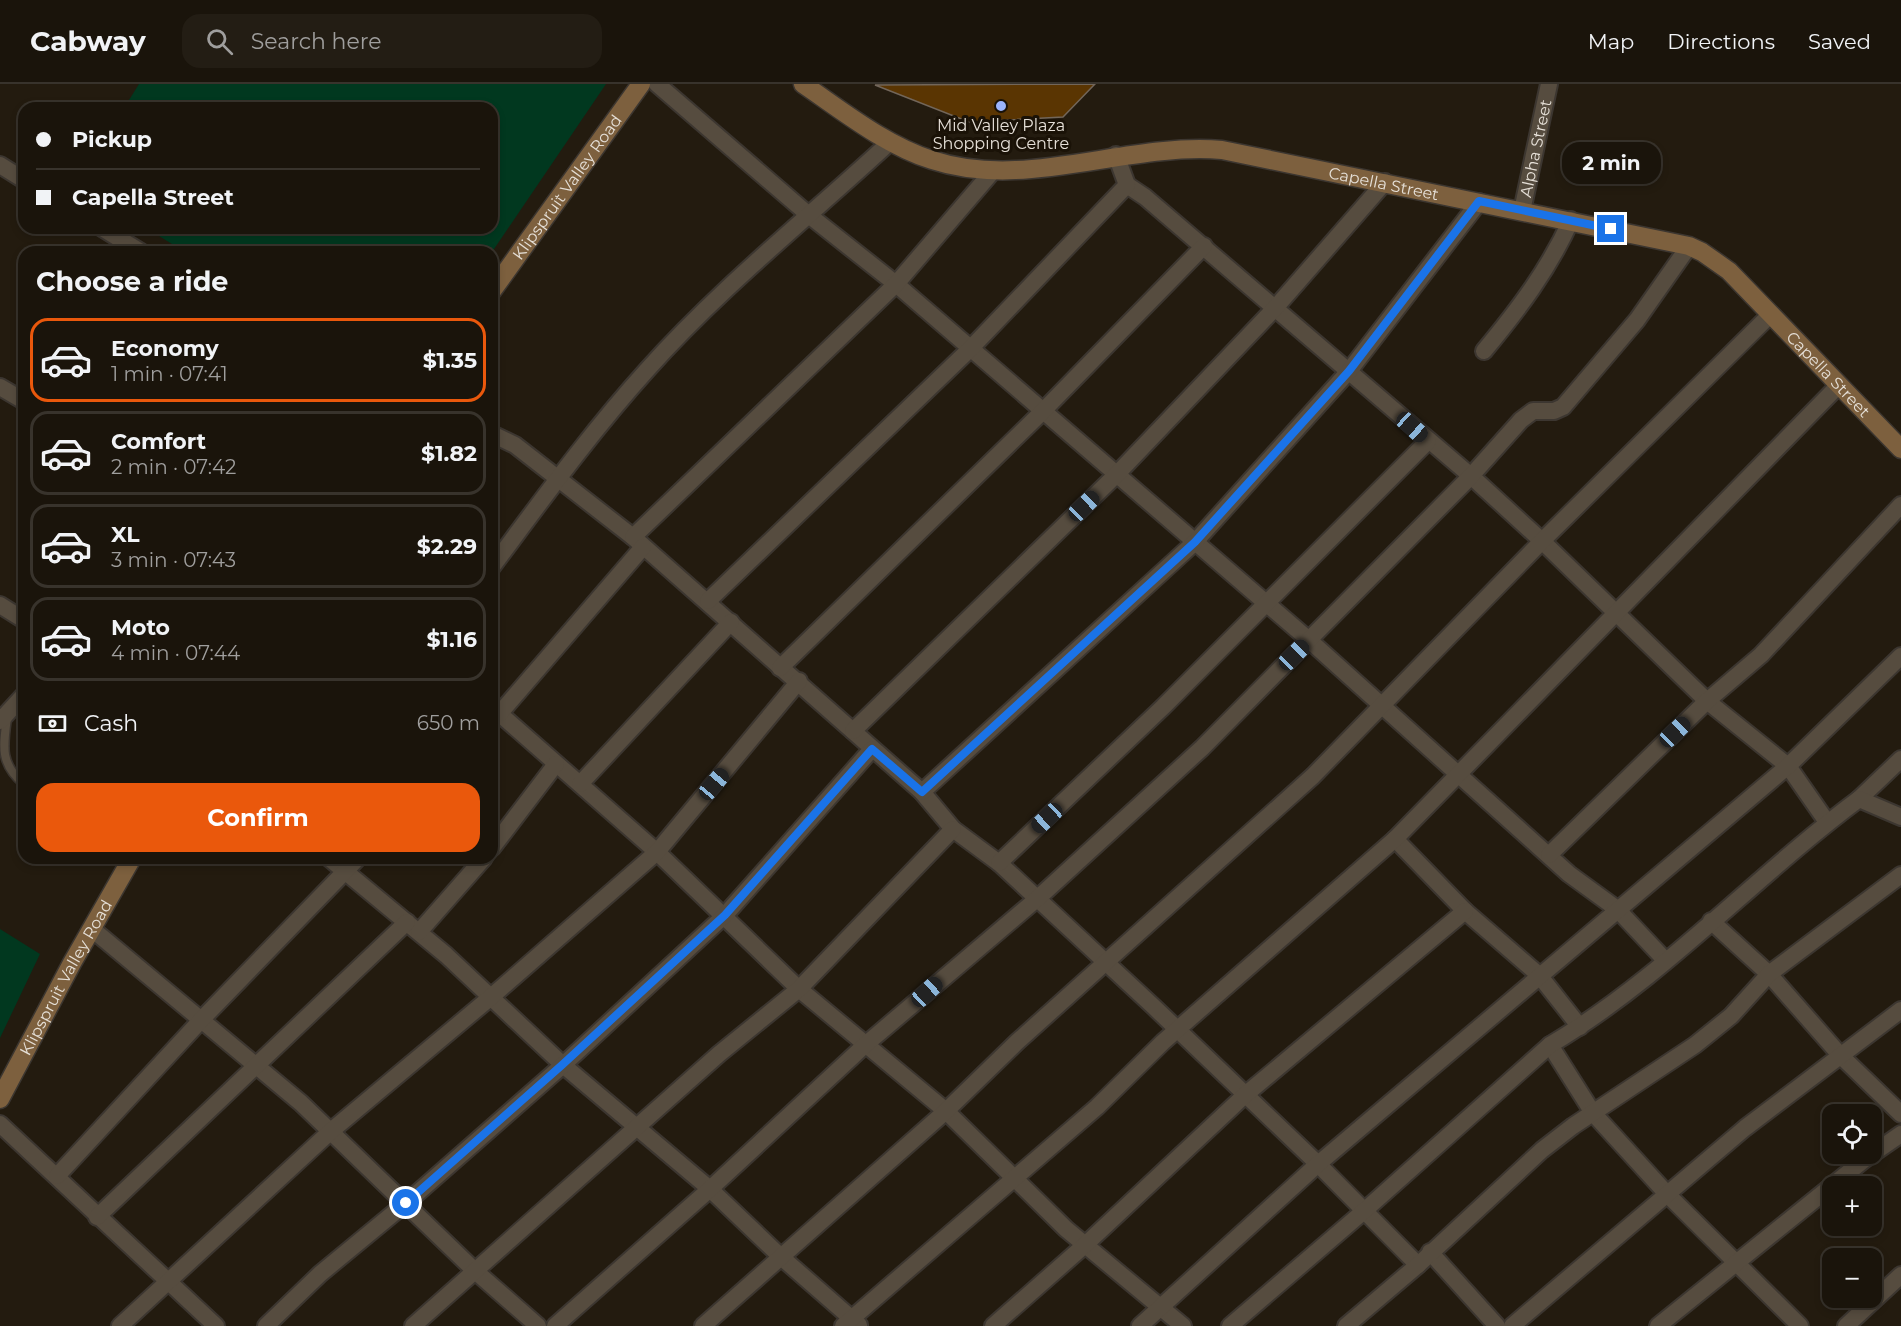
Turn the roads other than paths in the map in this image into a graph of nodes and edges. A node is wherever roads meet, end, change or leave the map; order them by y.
1 (641, 84) edge
2 (657, 84) edge
3 (803, 84) edge
4 (1549, 84) edge
5 (890, 142) junction
6 (1116, 155) junction
7 (0, 165) edge
8 (992, 172) junction
9 (18, 176) edge
10 (1385, 182) junction
11 (1127, 185) junction
12 (1479, 201) junction
13 (1522, 211) junction
14 (810, 216) junction
15 (1571, 220) junction
16 (112, 234) edge
17 (131, 246) edge
18 (1204, 246) junction
19 (1689, 246) junction
20 (498, 283) edge
21 (896, 284) junction
22 (1276, 308) junction
23 (1772, 314) junction
24 (971, 348) junction
25 (1484, 351) dead end
26 (1349, 371) junction
27 (1839, 385) junction
28 (0, 387) edge
29 (18, 398) edge
30 (1043, 411) junction
31 (498, 437) edge
32 (1428, 441) junction
33 (1901, 449) edge
34 (1117, 474) junction
35 (1471, 476) junction
36 (558, 478) junction
37 (1901, 505) edge
38 (1542, 541) junction
39 (638, 542) junction
40 (1195, 542) junction
41 (498, 559) edge
42 (708, 601) junction
43 (1266, 603) junction
44 (0, 604) edge
45 (1617, 615) junction
46 (18, 616) edge
47 (731, 622) junction
48 (1310, 640) junction
49 (1901, 656) edge
50 (780, 668) junction
51 (798, 681) junction
52 (1707, 701) junction
53 (18, 702) edge
54 (1382, 706) junction
55 (498, 708) edge
56 (498, 712) edge
57 (4, 717) edge
58 (853, 731) junction
59 (872, 749) junction
60 (1901, 759) edge
61 (556, 765) junction
62 (1788, 766) junction
63 (0, 772) edge
64 (10, 774) junction
65 (1459, 775) junction
66 (18, 780) edge
67 (580, 784) junction
68 (922, 792) junction
69 (1859, 799) junction
70 (1901, 817) edge
71 (1827, 822) junction
72 (953, 829) junction
73 (1395, 839) junction
74 (498, 840) edge
75 (657, 852) junction
76 (1549, 855) junction
77 (999, 863) junction
78 (124, 864) edge
79 (335, 864) edge
80 (353, 864) edge
81 (478, 864) edge
82 (345, 873) junction
83 (1901, 875) edge
84 (1038, 898) junction
85 (1617, 909) junction
86 (1465, 910) junction
87 (725, 915) junction
88 (1711, 921) junction
89 (413, 927) junction
90 (92, 929) junction
91 (1665, 960) junction
92 (1104, 963) junction
93 (1769, 974) junction
94 (1539, 975) junction
95 (799, 989) junction
96 (491, 997) junction
97 (1901, 1010) edge
98 (202, 1019) junction
99 (1580, 1027) junction
100 (1177, 1031) junction
101 (865, 1045) junction
102 (1550, 1045) junction
103 (1840, 1055) junction
104 (255, 1064) junction
105 (562, 1065) junction
106 (1245, 1095) junction
107 (0, 1099) edge
108 (945, 1111) junction
109 (1593, 1113) junction
110 (1901, 1114) edge
111 (0, 1124) edge
112 (635, 1128) junction
113 (331, 1131) junction
114 (1901, 1134) edge
115 (1318, 1164) junction
116 (57, 1176) junction
117 (1015, 1177) junction
118 (710, 1189) junction
119 (1667, 1194) junction
120 (406, 1203) junction
121 (1364, 1211) junction
122 (98, 1217) junction
123 (1086, 1244) junction
124 (1430, 1252) junction
125 (780, 1256) junction
126 (1736, 1263) junction
127 (1418, 1265) junction
128 (474, 1270) junction
129 (1901, 1275) edge
130 (170, 1282) junction
131 (1159, 1308) junction
132 (852, 1323) edge
133 (120, 1326) edge
134 (216, 1326) edge
135 (266, 1326) edge
136 (413, 1326) edge
137 (538, 1326) edge
138 (555, 1326) edge
139 (704, 1326) edge
140 (993, 1326) edge
141 (1140, 1326) edge
142 (1183, 1326) edge
143 (1230, 1326) edge
144 (1346, 1326) edge
145 (1497, 1326) edge
146 (1512, 1326) edge
147 (1658, 1326) edge
148 (1800, 1326) edge
149 (1846, 1326) edge

1 - 20 street, Klipspruit Valley Road
2 - 14 street
3 - 5 street, Capella Street
4 - 13 street, Alpha Street
5 - 8 street, Capella Street
5 - 14 street
6 - 8 street, Capella Street
6 - 10 street, Capella Street
6 - 11 street
7 - 9 street
8 - 21 street
10 - 12 street, Capella Street
10 - 22 street
11 - 18 street
11 - 24 street
12 - 13 street, Capella Street
12 - 26 street
13 - 15 street, Capella Street
14 - 21 street
14 - 36 street
15 - 19 street, Capella Street
15 - 25 street
16 - 17 street
18 - 22 street
18 - 30 street
19 - 23 street, Capella Street
19 - 35 street
21 - 24 street
21 - 39 street
22 - 26 street
22 - 34 street
23 - 27 street, Capella Street
23 - 38 street
24 - 30 street
24 - 42 street
26 - 32 street
26 - 40 street
27 - 33 street, Capella Street
27 - 45 street
28 - 29 street
30 - 34 street
30 - 50 street
31 - 36 street
32 - 35 street
32 - 43 street
34 - 40 street
34 - 58 street
35 - 38 street
35 - 48 street
36 - 39 street
36 - 41 street
37 - 52 street
38 - 45 street
38 - 54 street
39 - 42 street
39 - 55 street
40 - 43 street
40 - 68 street
42 - 47 street
43 - 48 street
43 - 77 street
44 - 46 street
45 - 52 street
45 - 65 street
47 - 50 street
47 - 67 street
48 - 54 street
48 - 84 street
49 - 62 street
50 - 51 street
51 - 58 street
51 - 75 street
52 - 62 street
52 - 76 street
53 - 57 street
54 - 65 street
54 - 92 street
56 - 61 street
57 - 64 lane
58 - 59 street
59 - 68 street
59 - 87 street
60 - 69 street
61 - 67 street
61 - 74 street
62 - 71 street
62 - 85 street
63 - 64 lane
64 - 66 lane
65 - 73 street
65 - 76 street
67 - 75 street
68 - 72 street
69 - 70 street
69 - 71 street
71 - 88 street
72 - 77 street
72 - 95 street
73 - 86 street
73 - 100 street
75 - 87 street
75 - 96 street
76 - 85 street
77 - 84 street
78 - 90 street, Klipspruit Valley Road
79 - 82 street
80 - 82 street
81 - 89 street
82 - 89 street
82 - 98 street
83 - 93 street
84 - 92 street
84 - 101 street
85 - 91 street
85 - 94 street
86 - 94 street
86 - 106 street
87 - 95 street
87 - 105 street
88 - 91 street
88 - 93 street
89 - 96 street
89 - 104 street
90 - 98 street
90 - 107 street, Klipspruit Valley Road
91 - 99 street
92 - 100 street
92 - 108 street
93 - 103 street
93 - 109 street
94 - 99 street
94 - 115 street
95 - 101 street
95 - 112 street
96 - 105 street
96 - 113 street
97 - 103 street
98 - 104 street
98 - 116 street
99 - 102 street
100 - 106 street
100 - 117 street
101 - 108 street
101 - 118 street
102 - 109 street
102 - 121 street
103 - 110 street
103 - 119 street
104 - 113 street
104 - 122 street
105 - 112 street
105 - 120 street
106 - 115 street
106 - 123 street
108 - 117 street
108 - 125 street
109 - 119 street
109 - 124 street
111 - 116 street
112 - 118 street
112 - 128 street
113 - 120 street
113 - 130 street
114 - 126 street
115 - 121 street
115 - 131 street
116 - 122 street
117 - 123 street
117 - 132 street
118 - 125 street
118 - 138 street
119 - 126 street
119 - 146 street
120 - 128 street
120 - 135 street
121 - 127 street
121 - 143 street
122 - 130 street
123 - 131 street
123 - 140 street
124 - 127 street
124 - 145 street
125 - 132 street
125 - 139 street
126 - 147 street
126 - 148 street
127 - 144 street
128 - 136 street
128 - 137 street
129 - 149 street
130 - 133 street
130 - 134 street
131 - 141 street
131 - 142 street

